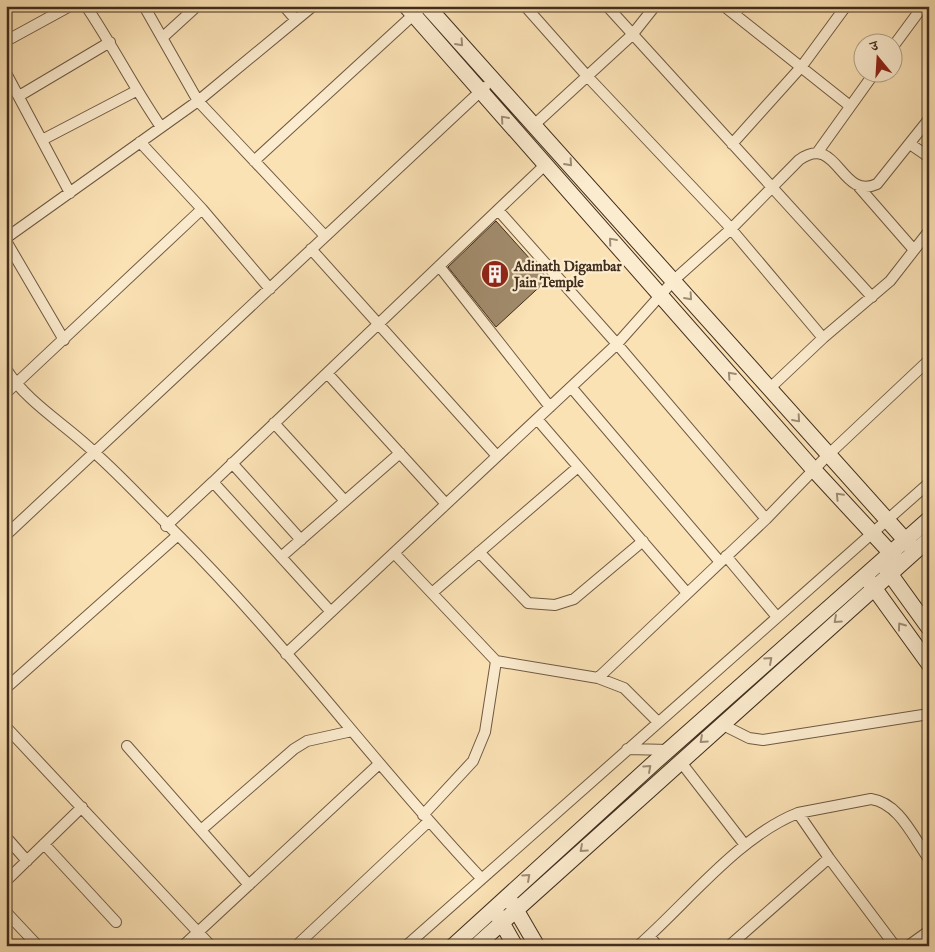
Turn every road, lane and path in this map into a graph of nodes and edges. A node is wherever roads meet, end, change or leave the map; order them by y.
1 (70, 6) edge
2 (86, 6) edge
3 (144, 6) edge
4 (197, 6) edge
5 (284, 6) edge
6 (313, 6) edge
7 (428, 6) edge
8 (525, 6) edge
9 (607, 6) edge
10 (655, 6) edge
11 (724, 6) edge
12 (923, 6) edge
13 (842, 8) edge
14 (414, 9) edge
15 (738, 10) edge
16 (296, 20) junction
17 (902, 34) edge
18 (632, 35) junction
19 (162, 38) junction
20 (6, 41) edge
21 (110, 42) junction
22 (802, 66) junction
23 (6, 72) edge
24 (587, 76) junction
25 (493, 79) junction
26 (868, 82) edge
27 (136, 91) junction
28 (480, 91) junction
29 (19, 96) junction
30 (198, 101) junction
31 (850, 106) junction
32 (929, 119) edge
33 (534, 125) junction
34 (161, 127) junction
35 (42, 140) junction
36 (140, 142) junction
37 (732, 144) junction
38 (910, 144) junction
39 (816, 152) junction
40 (929, 157) edge
41 (254, 161) junction
42 (545, 165) junction
43 (859, 187) junction
44 (772, 188) junction
45 (70, 193) junction
46 (202, 209) junction
47 (498, 210) junction
48 (730, 228) junction
49 (929, 231) edge
50 (325, 236) junction
51 (6, 239) edge
52 (311, 249) junction
53 (914, 250) junction
54 (439, 266) junction
55 (674, 280) junction
56 (270, 289) junction
57 (661, 296) junction
58 (872, 297) junction
59 (378, 323) junction
60 (823, 338) junction
61 (64, 340) junction
62 (617, 344) junction
63 (929, 360) edge
64 (6, 369) edge
65 (326, 373) junction
66 (16, 384) junction
67 (571, 387) junction
68 (770, 388) junction
69 (6, 393) edge
70 (550, 407) junction
71 (537, 419) junction
72 (274, 423) junction
73 (96, 453) junction
74 (400, 453) junction
75 (828, 454) junction
76 (497, 456) junction
77 (232, 464) junction
78 (578, 467) junction
79 (814, 470) junction
80 (213, 482) junction
81 (929, 483) edge
82 (345, 502) junction
83 (446, 504) junction
84 (766, 519) junction
85 (929, 519) edge
86 (888, 520) junction
87 (166, 526) junction
88 (873, 532) junction
89 (6, 535) edge
90 (178, 535) junction
91 (929, 539) edge
92 (301, 540) junction
93 (643, 541) junction
94 (910, 545) junction
95 (394, 552) junction
96 (480, 552) junction
97 (281, 557) junction
98 (723, 559) junction
99 (890, 563) junction
100 (869, 582) junction
101 (432, 593) junction
102 (687, 593) junction
103 (331, 612) junction
104 (777, 617) junction
105 (929, 628) edge
106 (286, 654) junction
107 (496, 661) junction
108 (929, 664) edge
109 (598, 678) junction
110 (6, 688) edge
111 (928, 715) edge
112 (658, 722) junction
113 (721, 724) junction
114 (6, 727) edge
115 (351, 729) junction
116 (127, 746) dead end
117 (626, 749) junction
118 (669, 750) junction
119 (680, 761) junction
120 (379, 764) junction
121 (82, 807) junction
122 (798, 813) junction
123 (425, 819) junction
124 (201, 830) junction
125 (6, 837) edge
126 (44, 844) junction
127 (745, 845) junction
128 (828, 858) junction
129 (929, 859) edge
130 (27, 860) junction
131 (481, 878) junction
132 (6, 881) edge
133 (249, 884) junction
134 (507, 895) junction
135 (493, 908) junction
136 (516, 910) junction
137 (6, 912) edge
138 (116, 922) dead end
139 (502, 922) junction
140 (929, 931) edge
141 (198, 932) junction
142 (650, 936) junction
143 (38, 946) edge
144 (183, 946) edge
145 (211, 946) edge
146 (296, 946) edge
147 (406, 946) edge
148 (453, 946) edge
149 (476, 946) edge
150 (515, 946) edge
151 (537, 946) edge
152 (638, 946) edge
153 (656, 946) edge
154 (729, 946) edge
155 (895, 946) edge
156 (908, 946) edge

1 - 20 street
2 - 21 street
3 - 19 street
4 - 19 street
5 - 16 street
6 - 16 street
7 -> 25 street
8 - 24 street
9 - 18 street
10 - 18 street
11 - 15 street
12 - 17 street
13 - 22 street
14 - 28 street
14 - 41 street
15 - 22 street
16 - 30 street
18 - 24 street
18 - 37 street
19 - 30 street
21 - 27 street
21 - 29 street
22 - 31 street
22 - 37 street
23 - 29 street
24 - 33 street
24 - 48 street
25 - 28 street
25 - 33 street
26 - 31 street
27 - 34 street
27 - 35 street
42 -> 28 street
28 - 50 street
29 - 35 street
30 - 34 street
30 - 41 street
31 - 39 street
32 - 38 street
33 -> 55 street
34 - 36 street
35 - 45 street
36 - 45 street
36 - 46 street
37 - 44 street
38 - 40 street
38 - 43 street
39 - 43 street
39 - 44 street
41 - 50 street
42 - 47 street
57 -> 42 street
43 - 53 street
44 - 48 street
44 - 58 street
45 - 51 street
46 - 56 street
46 - 61 street
47 - 54 street
47 - 62 street
48 - 55 street
48 - 60 street
49 - 53 street
50 - 52 street
51 - 61 street
52 - 56 street
52 - 59 street
53 - 58 street
54 - 59 street
54 - 70 street
55 - 57 street
55 -> 68 street
56 - 73 street
57 - 62 street
79 -> 57 street
58 - 60 street
59 - 65 street
59 - 76 street
60 - 68 street
61 - 66 street
62 - 67 street
62 - 84 street
63 - 75 street
64 - 66 street
65 - 72 street
65 - 74 street
66 - 69 street
66 - 73 street
67 - 70 street
67 - 98 street
68 -> 75 street
70 - 71 street
71 - 76 street
71 - 78 street
72 - 77 street
72 - 82 street
73 - 87 street
73 - 89 street
74 - 82 street
74 - 83 street
75 - 79 street
75 - 86 street
76 - 83 street
77 - 80 street
77 - 92 street
78 - 93 street
78 - 96 street
79 - 84 street
88 -> 79 street
80 - 87 street
80 - 97 street
81 - 86 street
82 - 92 street
83 - 95 street
84 - 98 street
85 - 94 street
86 - 88 street
86 - 94 street
87 - 90 street
88 - 99 street
88 - 104 street
90 - 106 street
90 - 110 street
91 - 94 street
92 - 97 street
93 - 96 street
93 - 102 street
94 - 99 street
95 - 101 street
95 - 103 street
96 - 101 street
97 - 103 street
98 - 102 street
98 - 104 street
99 - 100 street
99 - 105 street
108 -> 100 street
100 -> 113 street
118 -> 100 street
101 - 107 street
102 - 109 street
103 - 106 street
104 - 112 street
106 - 115 street
107 - 109 street
107 - 123 street
109 - 112 street
111 - 113 street
112 - 117 street
113 -> 119 street
114 - 121 street
115 - 120 street
115 - 124 street
116 - 124 street
117 - 118 street
117 - 131 street
134 -> 118 street
119 - 127 street
119 -> 136 street
120 - 123 street
120 - 133 street
121 - 126 street
121 - 141 street
122 - 127 street
122 - 128 street
122 - 129 street
123 - 131 street
123 - 146 street
124 - 133 street
125 - 130 street
126 - 130 street
126 - 138 street
127 - 142 street
128 - 154 street
128 - 155 street
130 - 132 street
131 - 147 street
133 - 141 street
134 - 135 street
134 - 136 street
135 - 139 street
135 - 148 street
136 - 139 street
136 - 151 street
137 - 143 street
139 - 149 street
139 - 150 street
140 - 156 street
141 - 144 street
141 - 145 street
142 - 152 street
142 - 153 street

